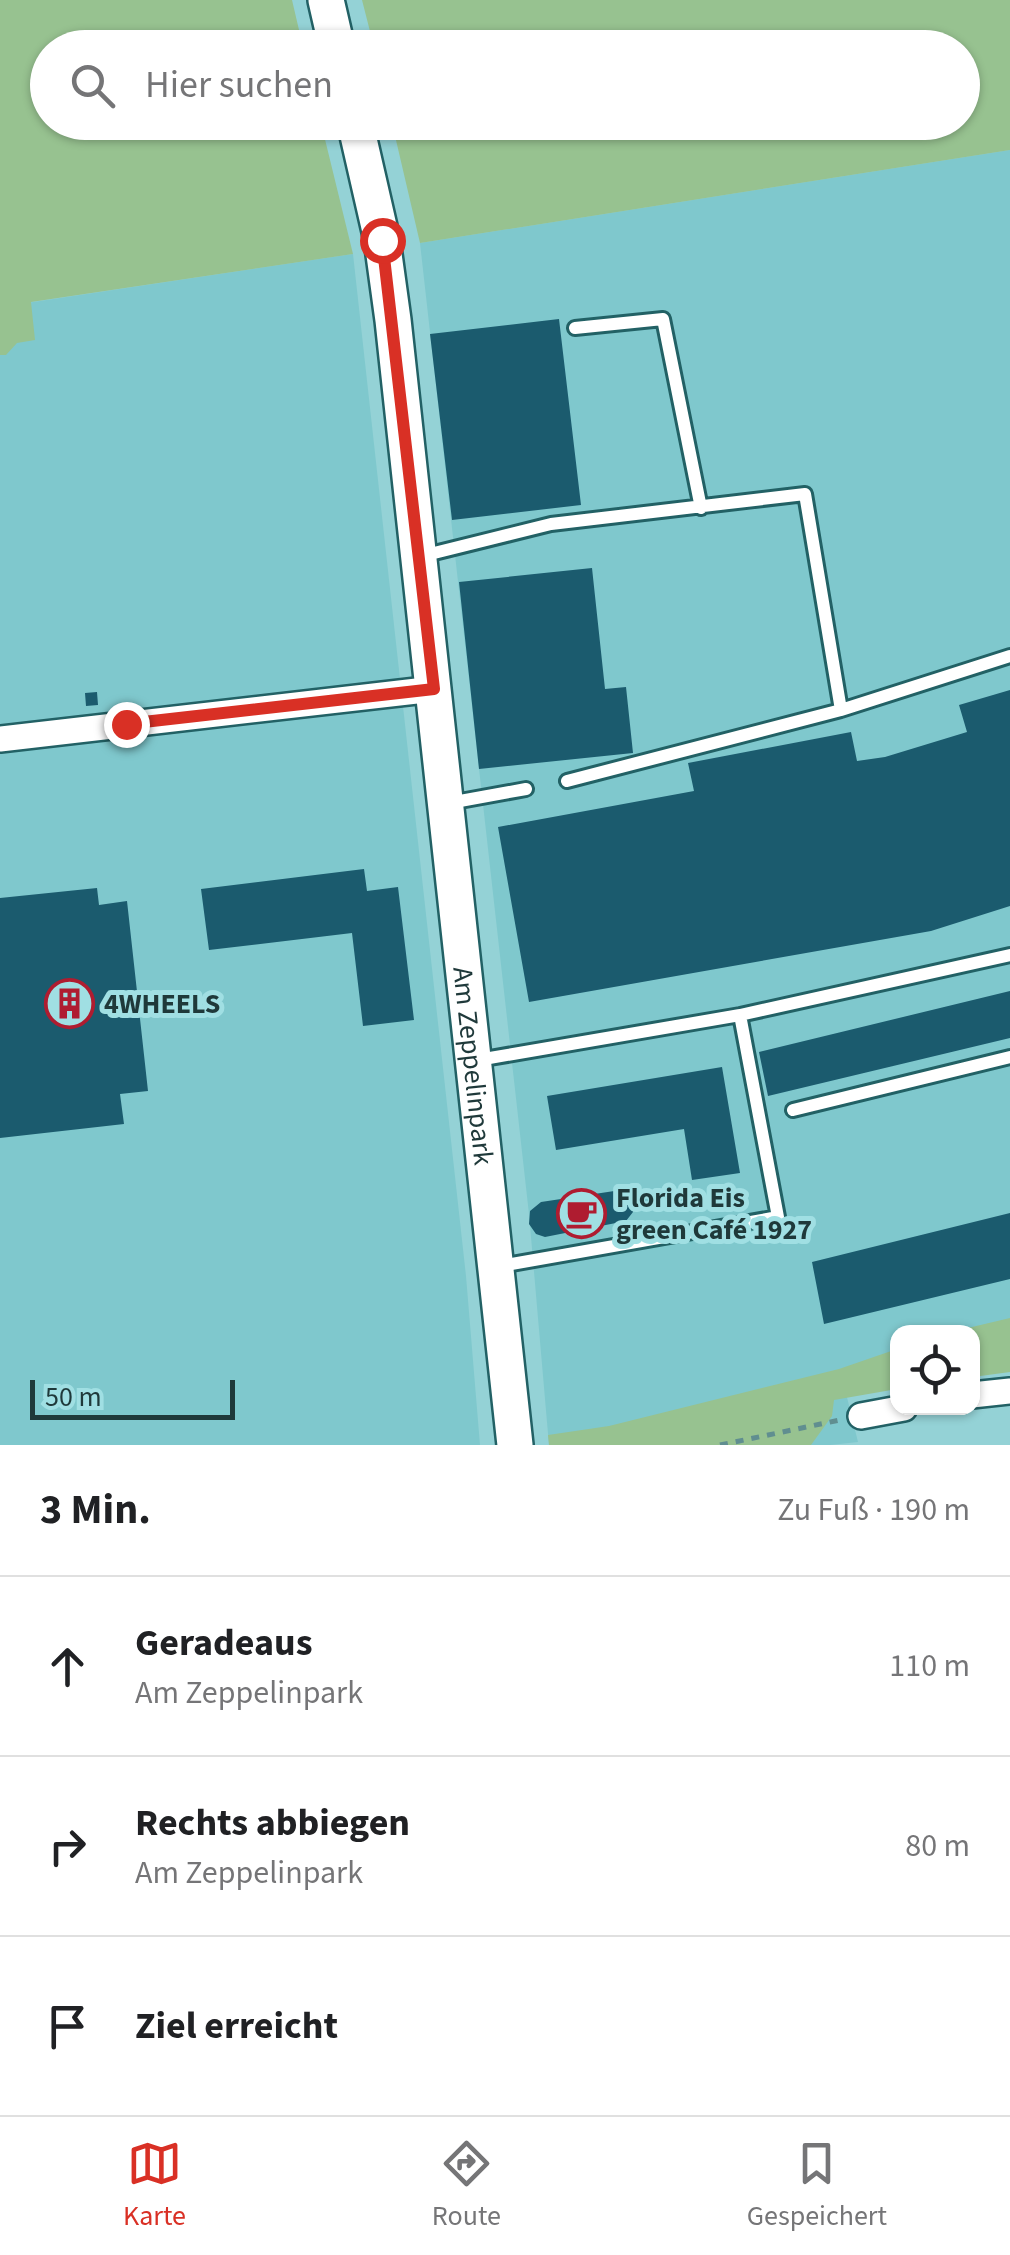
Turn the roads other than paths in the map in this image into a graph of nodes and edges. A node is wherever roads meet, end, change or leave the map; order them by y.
1 (326, 0) edge
2 (333, 30) edge
3 (359, 140) edge
4 (575, 328) dead end
5 (701, 508) junction
6 (420, 556) junction
7 (1010, 656) edge
8 (434, 689) junction
9 (841, 710) junction
10 (0, 739) edge
11 (567, 781) dead end
12 (526, 789) dead end
13 (447, 803) junction
14 (1010, 955) edge
15 (740, 1014) junction
16 (1010, 1057) edge
17 (475, 1060) junction
18 (793, 1110) dead end
19 (498, 1266) junction
20 (1010, 1391) edge
21 (980, 1394) edge
22 (890, 1411) edge
23 (861, 1416) road end
24 (516, 1445) edge

1 - 2 main road
3 - 6 main road, Am Zeppelinpark
4 - 5 lane
5 - 6 lane
5 - 9 lane
6 - 8 main road, Am Zeppelinpark
7 - 9 lane
8 - 10 street
8 - 13 main road, Am Zeppelinpark
9 - 11 lane
12 - 13 lane
13 - 17 main road, Am Zeppelinpark
14 - 15 lane
15 - 17 lane
15 - 19 lane
16 - 18 lane
17 - 19 main road, Am Zeppelinpark
19 - 24 main road, Am Zeppelinpark
20 - 21 street
22 - 23 street

